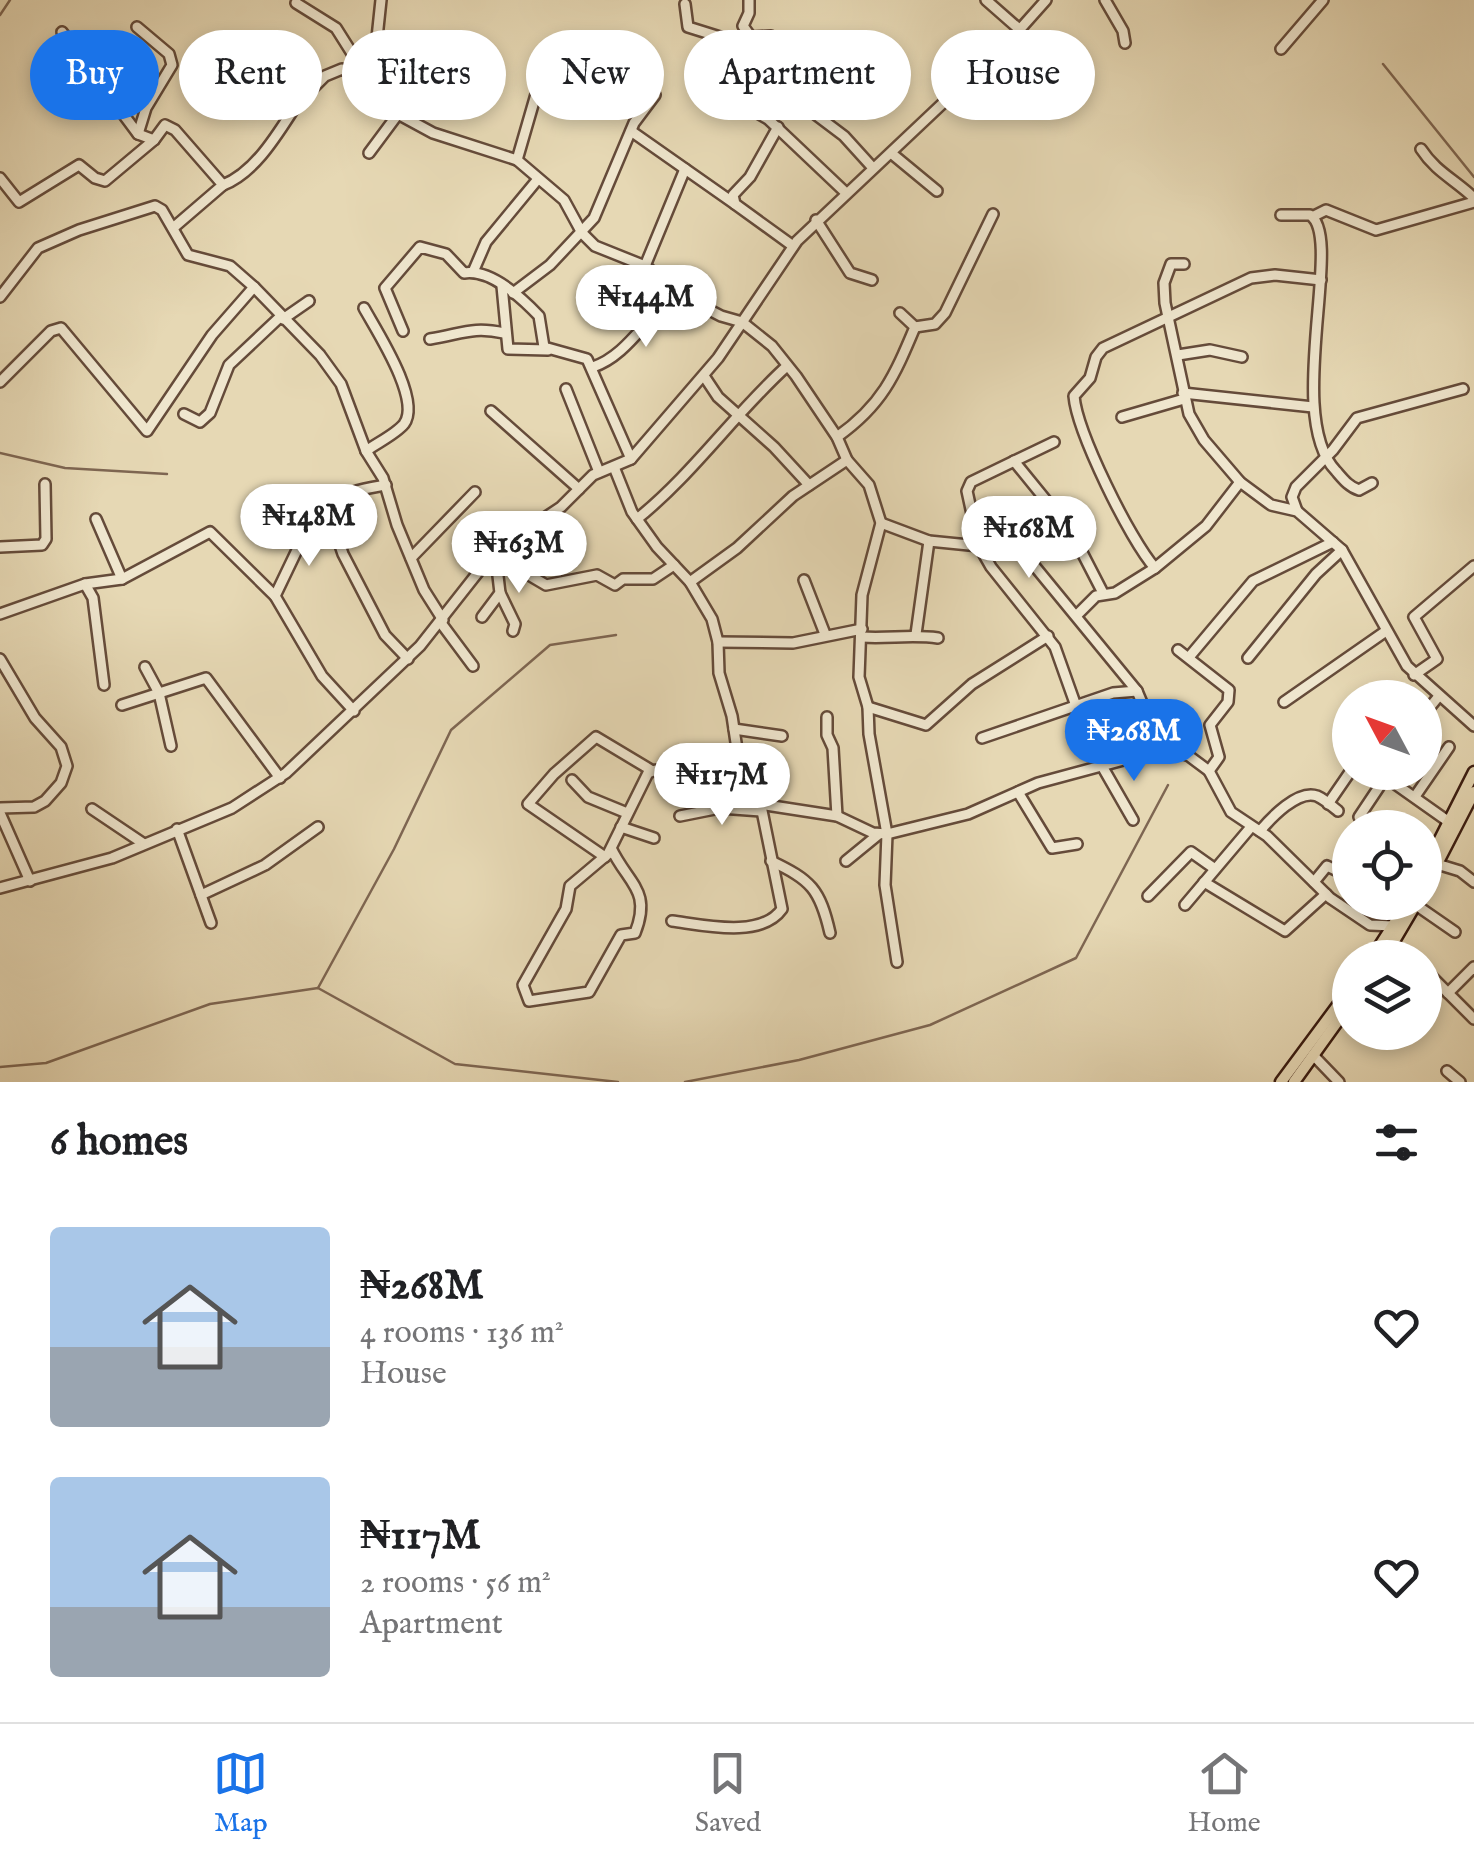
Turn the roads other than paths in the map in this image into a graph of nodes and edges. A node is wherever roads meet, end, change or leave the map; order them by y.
1 (381, 0) edge
2 (750, 0) edge
3 (986, 0) edge
4 (1046, 0) edge
5 (1105, 0) edge
6 (1324, 0) edge
7 (296, 3) dead end
8 (685, 4) dead end
9 (136, 27) dead end
10 (1020, 29) junction
11 (378, 30) edge
12 (342, 37) edge
13 (1125, 43) dead end
14 (1281, 49) dead end
15 (128, 120) edge
16 (285, 120) edge
17 (392, 120) edge
18 (409, 120) edge
19 (529, 120) edge
20 (638, 120) edge
21 (778, 126) junction
22 (631, 131) junction
23 (138, 134) junction
24 (154, 140) junction
25 (1421, 149) dead end
26 (368, 153) dead end
27 (891, 153) junction
28 (517, 160) junction
29 (873, 168) junction
30 (685, 169) junction
31 (0, 178) edge
32 (538, 178) junction
33 (223, 186) junction
34 (844, 192) junction
35 (937, 192) dead end
36 (1474, 200) edge
37 (735, 204) junction
38 (994, 214) dead end
39 (1281, 214) dead end
40 (1314, 216) junction
41 (816, 220) junction
42 (173, 228) junction
43 (582, 233) junction
44 (793, 246) junction
45 (1184, 264) dead end
46 (645, 266) junction
47 (473, 272) junction
48 (872, 280) dead end
49 (1321, 280) junction
50 (502, 286) junction
51 (254, 287) junction
52 (680, 292) junction
53 (513, 293) junction
54 (0, 297) edge
55 (309, 301) dead end
56 (364, 308) dead end
57 (900, 313) dead end
58 (281, 318) junction
59 (1170, 319) junction
60 (742, 322) junction
61 (915, 328) junction
62 (403, 331) dead end
63 (504, 333) junction
64 (430, 340) dead end
65 (548, 350) junction
66 (1178, 355) junction
67 (1242, 356) dead end
68 (787, 366) junction
69 (593, 367) junction
70 (3, 374) edge
71 (704, 376) junction
72 (566, 389) dead end
73 (1463, 389) dead end
74 (1184, 396) junction
75 (1313, 407) junction
76 (491, 412) dead end
77 (184, 414) dead end
78 (737, 414) junction
79 (1122, 418) dead end
80 (836, 438) junction
81 (1054, 442) dead end
82 (366, 452) junction
83 (631, 458) junction
84 (846, 460) junction
85 (1324, 460) junction
86 (1014, 461) junction
87 (614, 467) junction
88 (599, 472) junction
89 (1240, 482) junction
90 (1372, 483) dead end
91 (46, 484) dead end
92 (809, 484) junction
93 (386, 485) junction
94 (579, 489) junction
95 (475, 492) dead end
96 (328, 510) junction
97 (1298, 511) junction
98 (96, 519) dead end
99 (637, 519) junction
100 (881, 524) junction
101 (974, 528) junction
102 (930, 540) junction
103 (1333, 542) junction
104 (516, 544) junction
105 (979, 546) junction
106 (0, 547) edge
107 (1342, 550) junction
108 (411, 558) junction
109 (496, 559) junction
110 (674, 564) junction
111 (1474, 566) edge
112 (1154, 568) junction
113 (122, 579) junction
114 (804, 580) dead end
115 (690, 582) junction
116 (86, 584) junction
117 (500, 593) junction
118 (1102, 594) junction
119 (275, 596) junction
120 (0, 614) edge
121 (1077, 615) junction
122 (482, 617) dead end
123 (442, 621) junction
124 (513, 631) dead end
125 (1386, 631) junction
126 (862, 633) junction
127 (825, 634) junction
128 (916, 634) junction
129 (1048, 636) junction
130 (938, 638) dead end
131 (718, 642) junction
132 (1178, 650) dead end
133 (1190, 656) junction
134 (408, 658) junction
135 (1248, 658) dead end
136 (0, 659) edge
137 (473, 666) dead end
138 (145, 667) dead end
139 (1414, 675) junction
140 (1420, 680) edge
141 (104, 685) dead end
142 (1137, 690) junction
143 (159, 693) junction
144 (1442, 698) edge
145 (1284, 702) dead end
146 (122, 705) dead end
147 (868, 706) junction
148 (1076, 706) junction
149 (354, 711) junction
150 (827, 717) dead end
151 (1474, 726) edge
152 (734, 728) junction
153 (782, 736) dead end
154 (982, 738) dead end
155 (171, 746) dead end
156 (1449, 747) dead end
157 (1161, 748) junction
158 (1102, 766) junction
159 (652, 770) junction
160 (1209, 771) junction
161 (1474, 772) edge
162 (280, 778) junction
163 (572, 780) dead end
164 (746, 784) junction
165 (1338, 790) edge
166 (1018, 792) junction
167 (1474, 792) edge
168 (1416, 795) junction
169 (1328, 804) junction
170 (760, 806) junction
171 (92, 810) dead end
172 (1337, 810) edge
173 (1364, 810) edge
174 (0, 811) edge
175 (627, 813) junction
176 (680, 816) dead end
177 (837, 816) junction
178 (1133, 820) dead end
179 (1449, 822) junction
180 (318, 827) dead end
181 (621, 827) junction
182 (177, 829) junction
183 (1255, 829) junction
184 (883, 834) junction
185 (1442, 836) edge
186 (654, 838) dead end
187 (144, 844) junction
188 (1076, 844) dead end
189 (608, 853) junction
190 (1442, 854) edge
191 (771, 861) junction
192 (846, 861) dead end
193 (1442, 866) edge
194 (1332, 868) edge
195 (1216, 869) junction
196 (30, 880) junction
197 (1204, 882) junction
198 (1314, 882) junction
199 (1474, 882) edge
200 (0, 888) edge
201 (1326, 894) junction
202 (201, 895) junction
203 (1148, 896) dead end
204 (1185, 905) dead end
205 (1399, 920) edge
206 (1438, 920) edge
207 (672, 921) dead end
208 (211, 924) dead end
209 (1394, 926) junction
210 (1455, 932) dead end
211 (830, 933) dead end
212 (1384, 940) edge
213 (897, 962) dead end
214 (1474, 967) edge
215 (1442, 987) edge
216 (1448, 993) junction
217 (1332, 1013) edge
218 (1474, 1020) edge
219 (1332, 1029) edge
220 (1313, 1055) junction
221 (1448, 1071) dead end
222 (1281, 1082) edge
223 (1294, 1082) edge
224 (1339, 1082) edge
225 (1460, 1082) edge

1 - 11 street
2 - 29 street
3 - 10 street
4 - 10 street
5 - 13 street
6 - 14 street
7 - 12 street
8 - 21 street
9 - 23 street
10 - 27 street
15 - 23 street
16 - 33 street
17 - 26 street
18 - 28 street
19 - 28 street
20 - 22 street
21 - 34 street
21 - 37 street
22 - 30 street
22 - 43 street
23 - 24 street
24 - 31 street
24 - 33 street
25 - 36 street
27 - 29 street
27 - 35 street
28 - 32 street
29 - 34 street
30 - 37 street
30 - 46 street
32 - 43 street
32 - 47 street
33 - 42 street
34 - 41 street
36 - 40 street
37 - 44 street
38 - 61 street
39 - 40 street
40 - 49 street
41 - 44 street
41 - 48 street
42 - 51 street
42 - 54 street
43 - 46 street
43 - 53 street
44 - 60 street
45 - 59 street
46 - 52 street
47 - 50 street
47 - 62 street
49 - 59 street
49 - 75 street
50 - 53 street
50 - 63 street
51 - 58 street
51 - 70 street
52 - 60 street
52 - 69 street
53 - 65 street
55 - 58 street
56 - 82 street
57 - 61 street
58 - 77 street
58 - 82 street
59 - 66 street
59 - 112 street
60 - 68 street
60 - 71 street
61 - 80 street
63 - 64 street
63 - 65 street
65 - 69 street
66 - 67 street
66 - 74 street
68 - 78 street
68 - 80 street
69 - 83 street
71 - 78 street
71 - 83 street
72 - 88 street
73 - 85 street
74 - 75 street
74 - 79 street
74 - 89 street
75 - 85 street
76 - 94 street
78 - 92 street
78 - 99 street
80 - 84 street
81 - 86 street
82 - 93 street
83 - 87 street
84 - 92 street
84 - 100 street
85 - 90 street
85 - 97 street
86 - 101 street
86 - 118 street
87 - 88 street
87 - 99 street
88 - 94 street
89 - 97 street
89 - 112 street
91 - 106 street
92 - 115 street
93 - 96 street
93 - 108 street
94 - 104 street
95 - 108 street
96 - 119 street
96 - 134 street
97 - 103 street
98 - 113 street
99 - 110 street
100 - 102 street
100 - 126 street
101 - 105 street
101 - 121 street
102 - 105 street
102 - 128 street
103 - 107 street
103 - 133 street
104 - 109 street
104 - 110 street
105 - 129 street
107 - 125 street
107 - 135 street
108 - 123 street
109 - 117 street
109 - 123 street
110 - 115 street
111 - 139 street
112 - 118 street
113 - 116 street
113 - 119 street
114 - 127 street
115 - 131 street
116 - 120 street
116 - 141 street
117 - 122 street
117 - 124 street
118 - 121 street
119 - 149 street
121 - 142 street
123 - 134 street
123 - 137 street
125 - 139 street
125 - 145 street
126 - 127 street
126 - 128 street
126 - 147 street
127 - 131 street
128 - 130 street
129 - 147 street
129 - 148 street
131 - 152 street
132 - 133 street
133 - 160 street
134 - 149 street
136 - 174 street
138 - 143 street
139 - 140 street
142 - 148 street
142 - 157 street
143 - 146 street
143 - 155 street
143 - 162 street
144 - 151 street
147 - 184 street
148 - 154 street
149 - 162 street
150 - 177 street
152 - 153 street
152 - 164 street
156 - 168 street
157 - 158 street
157 - 160 street
158 - 166 street
158 - 178 street
159 - 164 street
159 - 175 street
159 - 189 street
160 - 183 street
161 - 179 main road
162 - 182 street
163 - 175 street
164 - 170 street
165 - 169 street
166 - 184 street
166 - 188 street
167 - 190 main road
168 - 173 street
168 - 179 street
169 - 172 street
169 - 183 street
170 - 176 street
170 - 177 street
170 - 191 street
171 - 187 street
174 - 196 street
175 - 181 street
177 - 184 street
179 - 185 main road
180 - 202 street
181 - 186 street
181 - 189 street
182 - 187 street
182 - 202 street
183 - 195 street
183 - 198 street
184 - 192 street
184 - 213 street
187 - 196 street
189 - 189 street
191 - 207 street
191 - 211 street
193 - 199 street
194 - 198 street
195 - 197 street
195 - 203 street
196 - 200 street
197 - 201 street
197 - 204 street
198 - 201 street
201 - 209 street
202 - 208 street
205 - 209 main road
206 - 210 street
209 - 212 main road
214 - 216 street
215 - 216 street
216 - 218 street
217 - 222 main road
219 - 220 main road
220 - 223 main road
220 - 224 street
221 - 225 street

